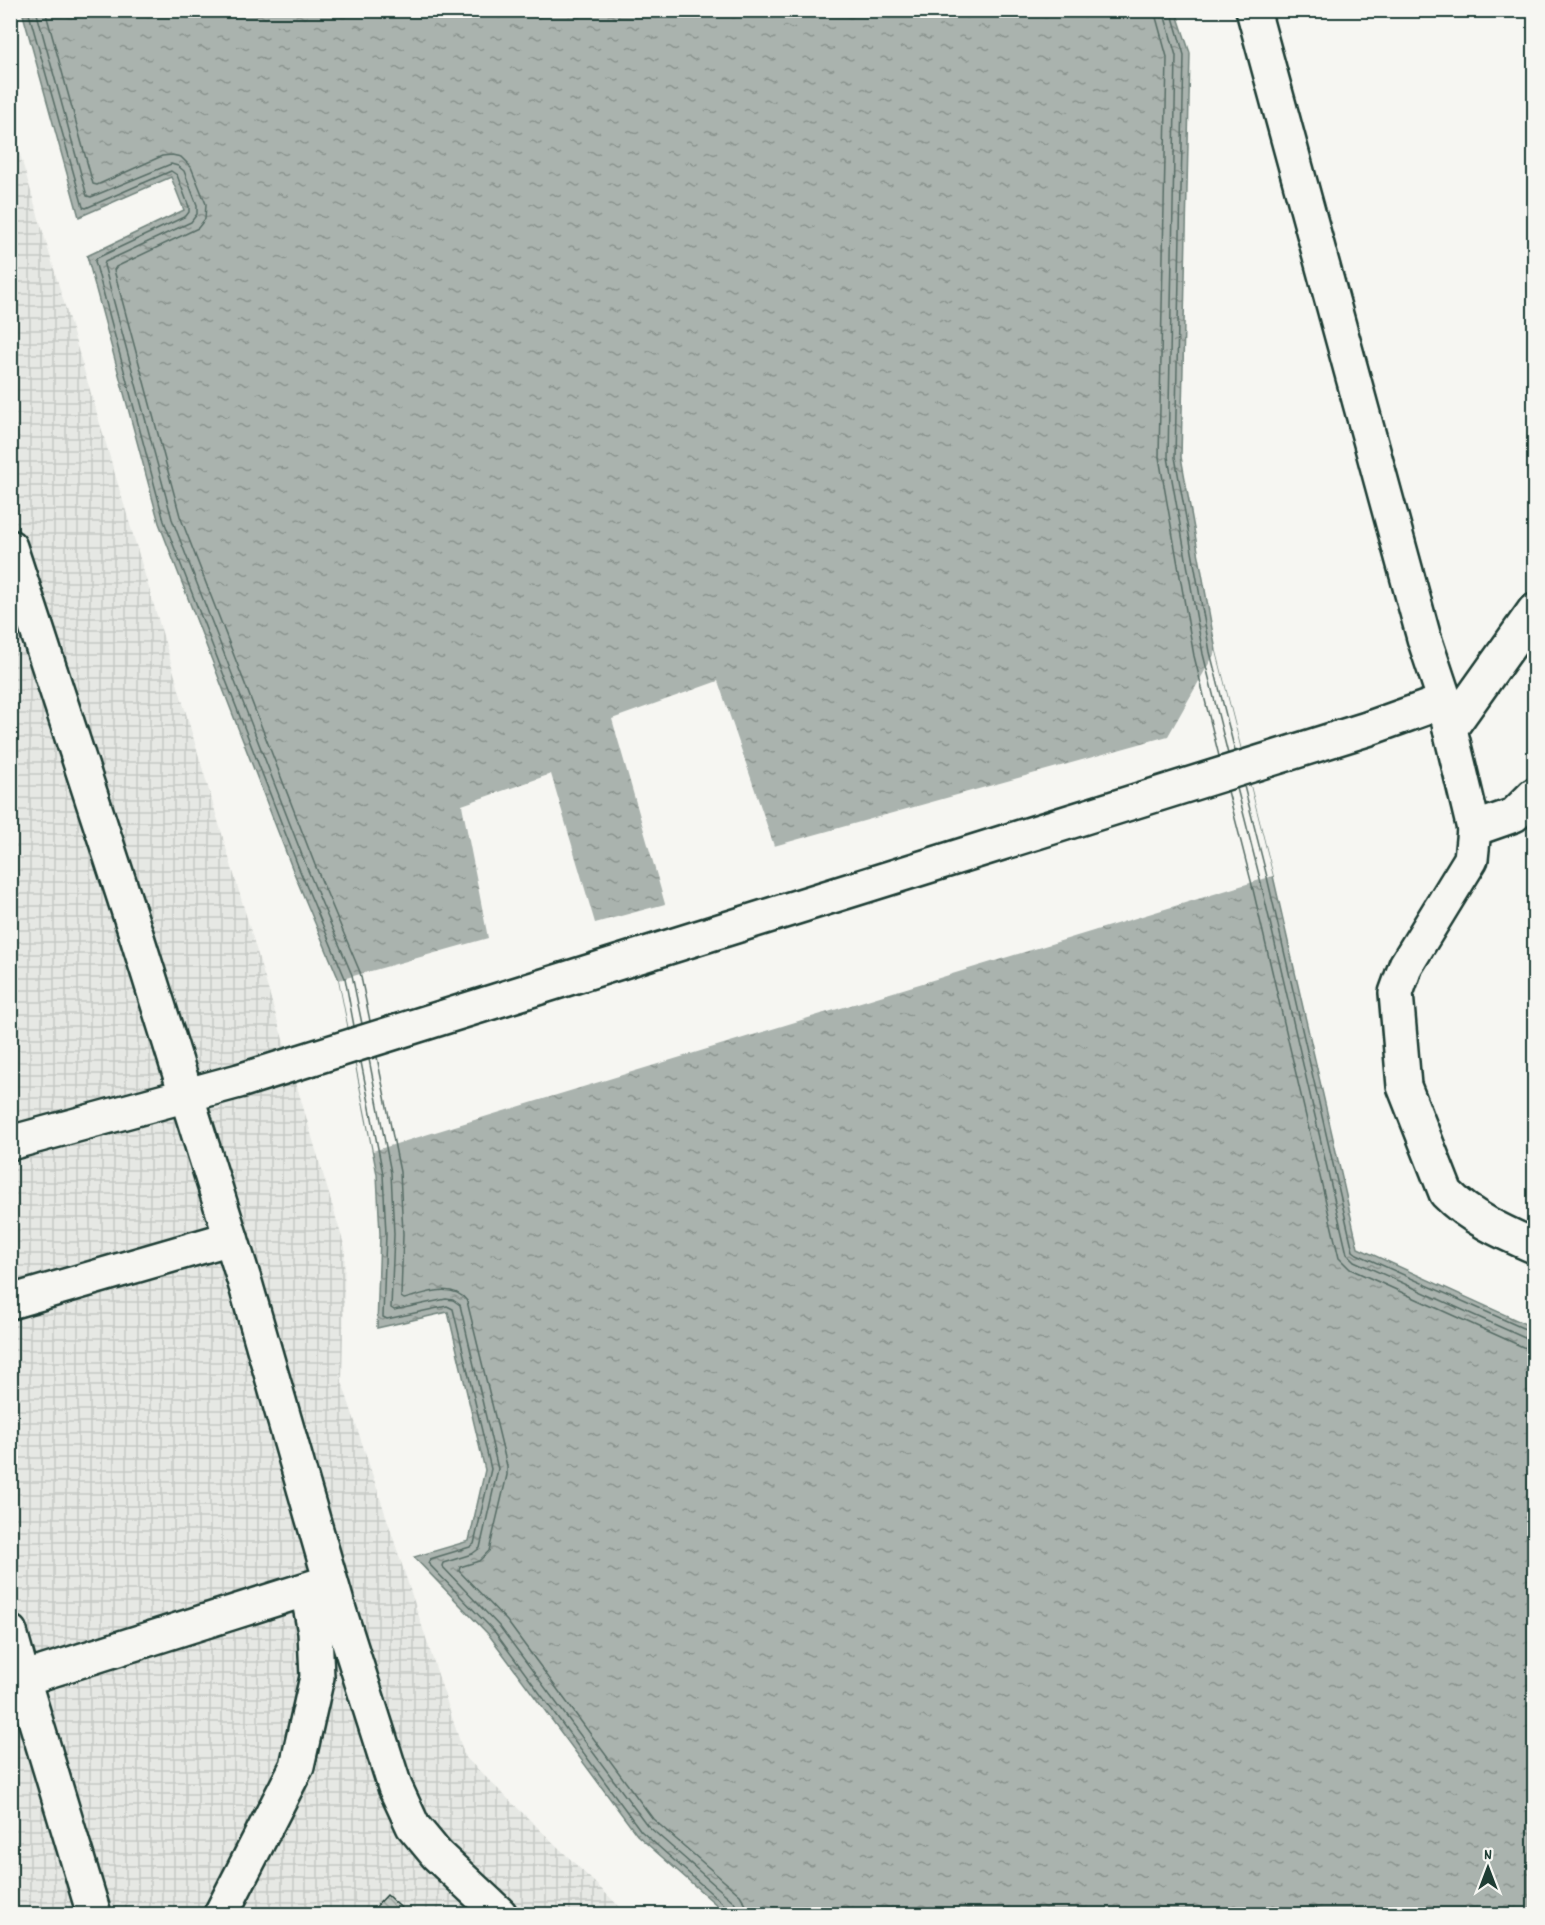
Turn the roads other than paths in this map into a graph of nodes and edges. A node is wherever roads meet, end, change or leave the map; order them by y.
1 (1253, 10) edge
2 (10, 548) edge
3 (1534, 611) edge
4 (1448, 715) junction
5 (1534, 795) edge
6 (1474, 829) junction
7 (186, 1094) junction
8 (10, 1143) edge
9 (231, 1238) junction
10 (1534, 1246) edge
11 (10, 1302) edge
12 (319, 1586) junction
13 (10, 1632) edge
14 (17, 1681) edge
15 (94, 1914) edge
16 (221, 1914) edge
17 (500, 1914) edge

1 - 4 lane
2 - 7 lane
3 - 4 lane
4 - 6 lane
4 - 7 lane
5 - 6 lane
6 - 10 lane
7 - 8 lane
7 - 9 lane
9 - 11 lane
9 - 12 lane
12 - 14 lane
12 - 16 lane
12 - 17 lane
13 - 14 lane
14 - 15 lane

